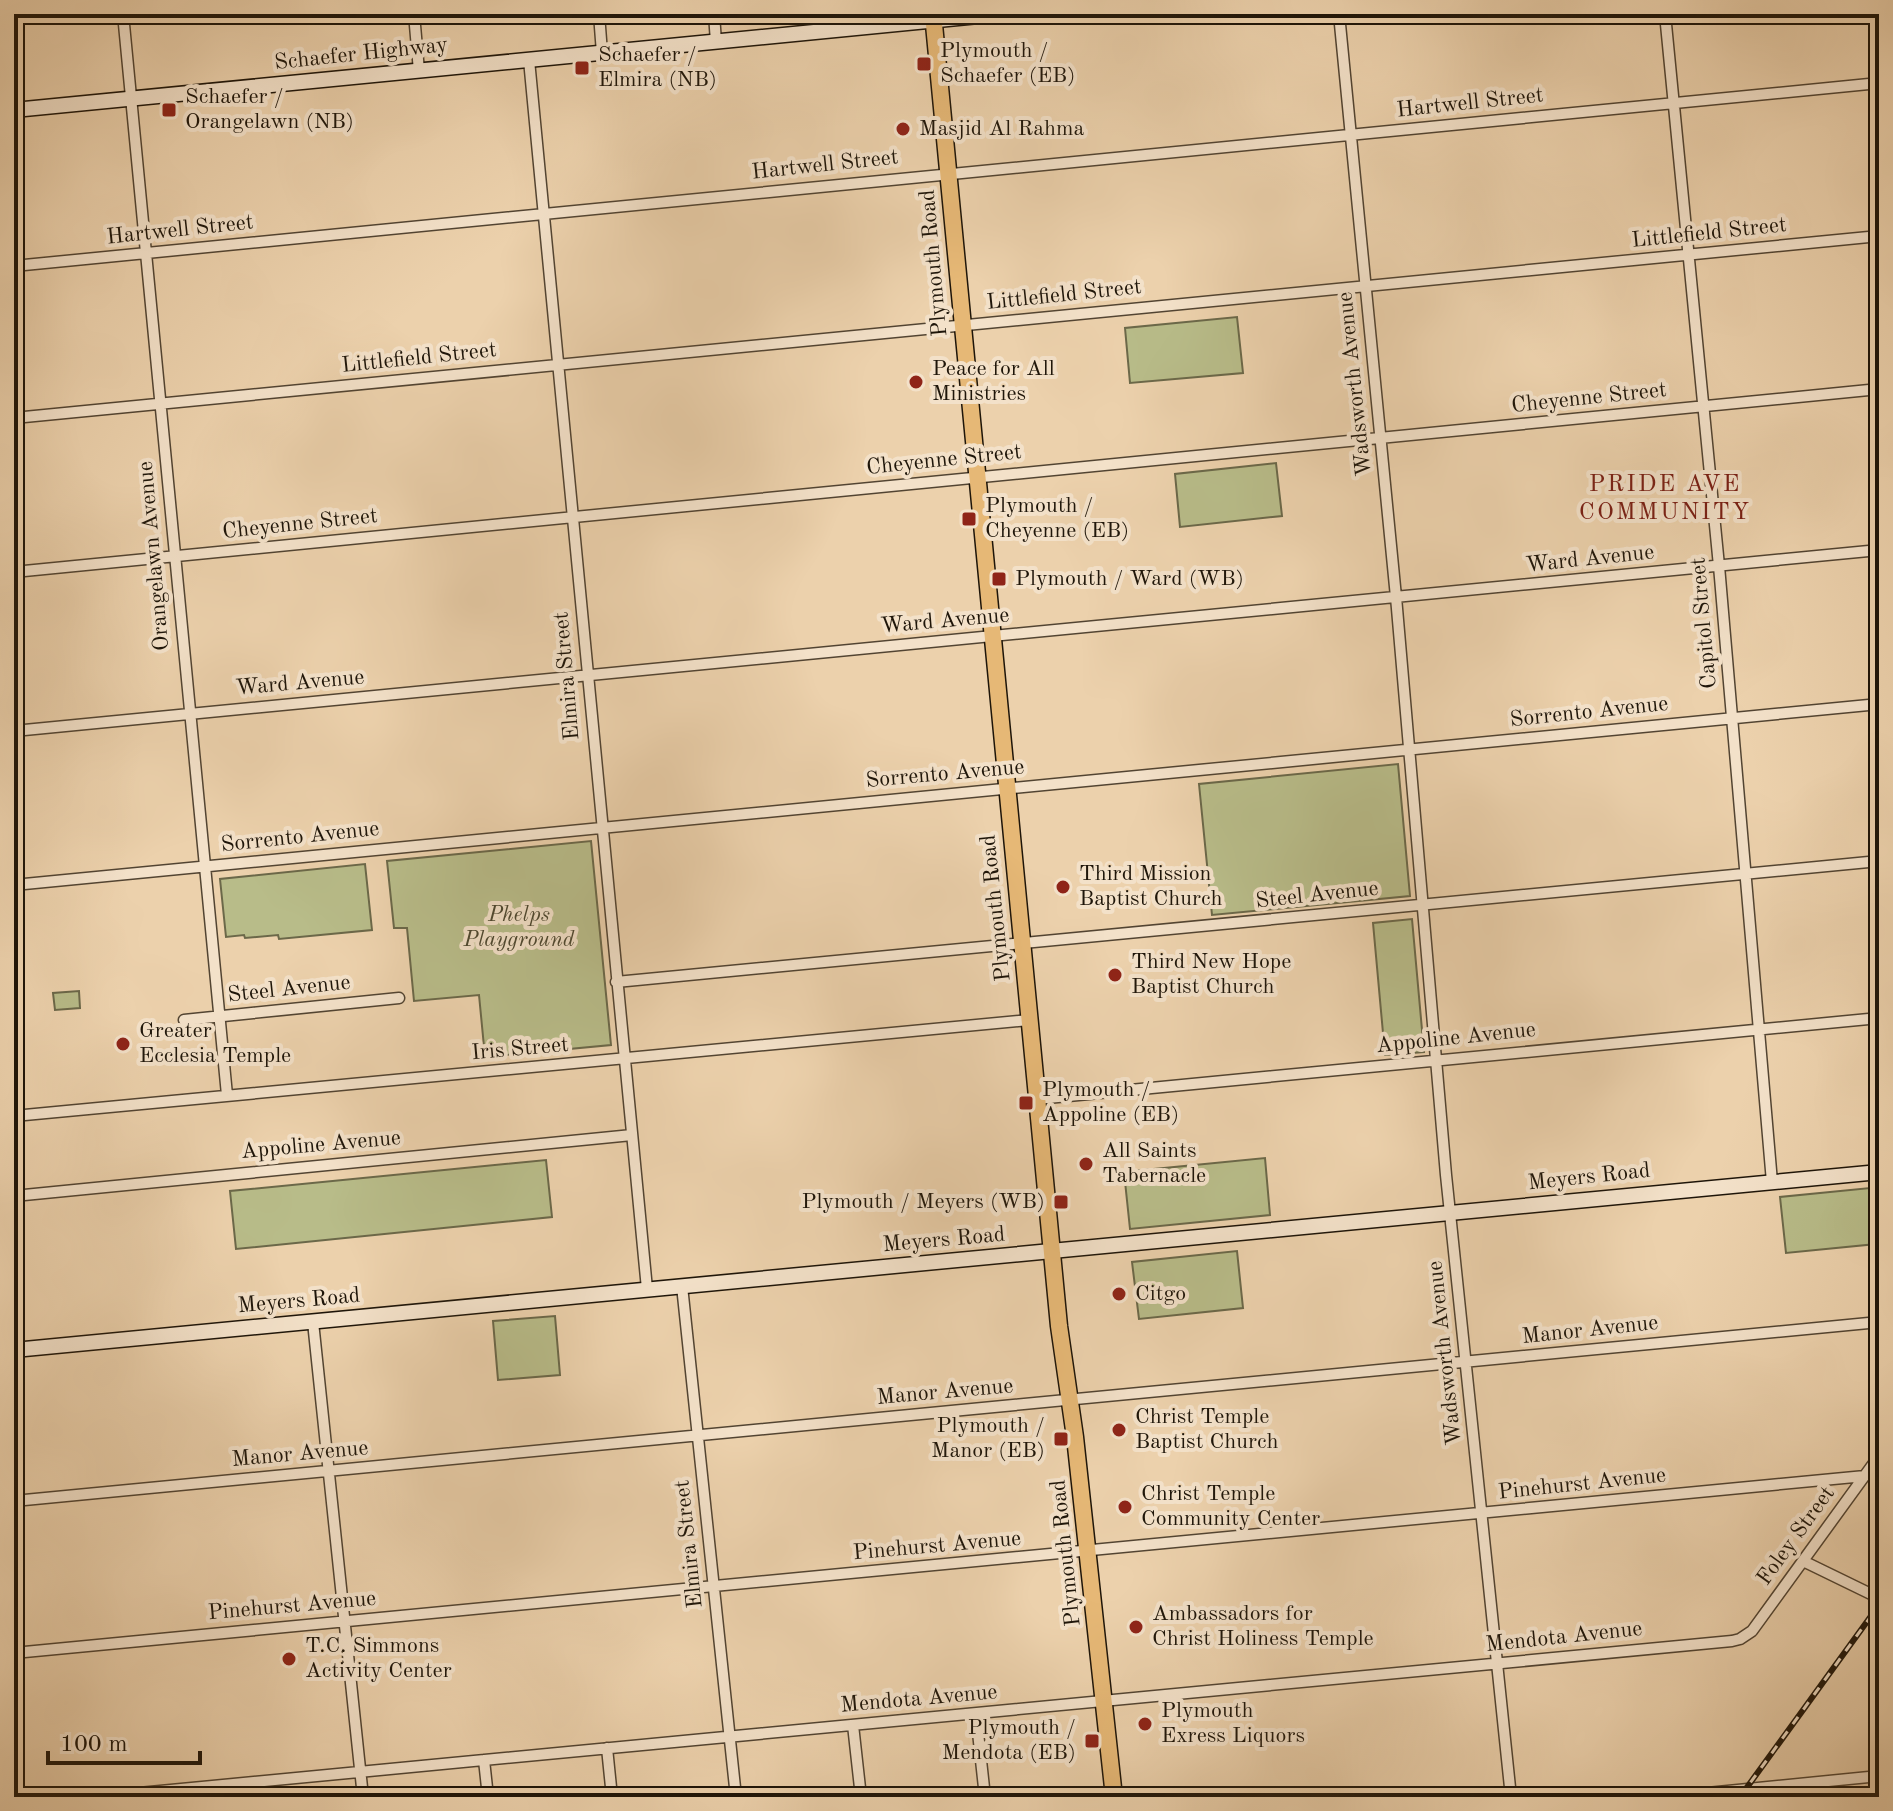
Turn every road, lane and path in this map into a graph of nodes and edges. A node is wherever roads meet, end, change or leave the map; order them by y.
1 (123, 14) edge
2 (414, 14) edge
3 (599, 14) edge
4 (714, 14) edge
5 (999, 14) edge
6 (1339, 14) edge
7 (1665, 14) edge
8 (933, 17) edge
9 (716, 42) junction
10 (602, 53) junction
11 (529, 60) junction
12 (419, 71) junction
13 (1879, 83) edge
14 (131, 99) junction
15 (1674, 103) junction
16 (14, 110) edge
17 (1350, 135) junction
18 (947, 173) junction
19 (544, 213) junction
20 (1879, 236) edge
21 (145, 254) junction
22 (1689, 255) junction
23 (14, 266) edge
24 (1365, 286) junction
25 (962, 325) junction
26 (558, 365) junction
27 (1879, 389) edge
28 (160, 404) junction
29 (1704, 406) junction
30 (14, 418) edge
31 (1380, 438) junction
32 (976, 477) junction
33 (572, 517) junction
34 (1879, 550) edge
35 (176, 556) junction
36 (1719, 566) junction
37 (14, 572) edge
38 (1396, 597) junction
39 (991, 636) junction
40 (587, 676) junction
41 (1879, 704) edge
42 (189, 714) junction
43 (1733, 718) junction
44 (14, 731) edge
45 (1409, 749) junction
46 (1006, 788) junction
47 (601, 827) junction
48 (1879, 861) edge
49 (204, 867) junction
50 (1746, 873) junction
51 (14, 885) edge
52 (1423, 905) junction
53 (1021, 944) junction
54 (616, 982) junction
55 (399, 998) dead end
56 (219, 1017) junction
57 (1879, 1018) edge
58 (184, 1020) dead end
59 (1029, 1020) junction
60 (1760, 1028) junction
61 (624, 1060) junction
62 (1436, 1060) junction
63 (227, 1095) junction
64 (1037, 1099) junction
65 (14, 1116) edge
66 (632, 1135) junction
67 (1879, 1172) edge
68 (1772, 1182) junction
69 (14, 1196) edge
70 (1450, 1213) junction
71 (1052, 1251) junction
72 (682, 1286) junction
73 (647, 1289) junction
74 (313, 1322) junction
75 (1879, 1322) edge
76 (14, 1350) edge
77 (1466, 1362) junction
78 (1071, 1400) junction
79 (698, 1435) junction
80 (1879, 1456) edge
81 (329, 1472) junction
82 (1865, 1476) junction
83 (14, 1501) edge
84 (1482, 1513) junction
85 (1088, 1551) junction
86 (1803, 1561) junction
87 (714, 1587) junction
88 (1877, 1597) edge
89 (344, 1621) junction
90 (1743, 1638) joint
91 (14, 1653) edge
92 (1497, 1664) junction
93 (1104, 1702) junction
94 (976, 1714) junction
95 (853, 1725) junction
96 (730, 1737) junction
97 (607, 1748) junction
98 (484, 1760) junction
99 (360, 1771) junction
100 (1879, 1776) edge
101 (237, 1783) junction
102 (114, 1796) edge
103 (239, 1796) edge
104 (97, 1797) edge
105 (363, 1797) edge
106 (488, 1797) edge
107 (612, 1797) edge
108 (736, 1797) edge
109 (861, 1797) edge
110 (985, 1797) edge
111 (1114, 1797) edge
112 (1511, 1797) edge
113 (1667, 1797) edge

1 - 14 street, Orangelawn Avenue
2 - 12 street
3 - 10 street
4 - 9 street
5 - 8 street, Schaefer Highway
6 - 17 street, Wadsworth Avenue
7 - 15 street, Capitol Street
8 - 9 street, Schaefer Highway
8 - 18 main road, Plymouth Road
9 - 10 street, Schaefer Highway
10 - 11 street, Schaefer Highway
11 - 12 street, Schaefer Highway
11 - 19 street, Elmira Street
12 - 14 street, Schaefer Highway
13 - 15 street, Hartwell Street
14 - 16 street, Schaefer Highway
14 - 21 street, Orangelawn Avenue
15 - 17 street, Hartwell Street
15 - 22 street, Capitol Street
17 - 18 street, Hartwell Street
17 - 24 street, Wadsworth Avenue
18 - 19 street, Hartwell Street
18 - 25 main road, Plymouth Road
19 - 21 street, Hartwell Street
19 - 26 street, Elmira Street
20 - 22 street, Littlefield Street
21 - 23 street, Hartwell Street
21 - 28 street, Orangelawn Avenue
22 - 24 street, Littlefield Street
22 - 29 street, Capitol Street
24 - 25 street, Littlefield Street
24 - 31 street, Wadsworth Avenue
25 - 26 street, Littlefield Street
25 - 32 main road, Plymouth Road
26 - 28 street, Littlefield Street
26 - 33 street, Elmira Street
27 - 29 street, Cheyenne Street
28 - 30 street, Littlefield Street
28 - 35 street, Orangelawn Avenue
29 - 31 street, Cheyenne Street
29 - 36 street, Capitol Street
31 - 32 street, Cheyenne Street
31 - 38 street, Wadsworth Avenue
32 - 33 street, Cheyenne Street
32 - 39 main road, Plymouth Road
33 - 35 street, Cheyenne Street
33 - 40 street, Elmira Street
34 - 36 street, Ward Avenue
35 - 37 street, Cheyenne Street
35 - 42 street, Orangelawn Avenue
36 - 38 street, Ward Avenue
36 - 43 street, Capitol Street
38 - 39 street, Ward Avenue
38 - 45 street, Wadsworth Avenue
39 - 40 street, Ward Avenue
39 - 46 main road, Plymouth Road
40 - 42 street, Ward Avenue
40 - 47 street, Elmira Street
41 - 43 street, Sorrento Avenue
42 - 44 street, Ward Avenue
42 - 49 street, Orangelawn Avenue
43 - 45 street, Sorrento Avenue
43 - 50 street, Capitol Street
45 - 46 street, Sorrento Avenue
45 - 52 street, Wadsworth Avenue
46 - 47 street, Sorrento Avenue
46 - 53 main road, Plymouth Road
47 - 49 street, Sorrento Avenue
47 - 54 street, Elmira Street
48 - 50 street, Steel Avenue
49 - 51 street, Sorrento Avenue
49 - 56 street, Orangelawn Avenue
50 - 52 street, Steel Avenue
50 - 60 street, Capitol Street
52 - 53 street, Steel Avenue
52 - 62 street, Wadsworth Avenue
53 - 54 street, Steel Avenue
53 - 59 main road, Plymouth Road
54 - 61 street, Elmira Street
55 - 56 street, Steel Avenue
56 - 58 street, Steel Avenue
56 - 63 street, Orangelawn Avenue
57 - 60 street, Appoline Avenue
59 - 61 street, Iris Street
59 - 64 main road, Plymouth Road
60 - 62 street, Appoline Avenue
60 - 68 street, Capitol Street
61 - 63 street, Iris Street
61 - 66 street, Elmira Street
62 - 64 street, Appoline Avenue
62 - 70 street, Wadsworth Avenue
63 - 65 street, Iris Street
64 - 71 main road, Plymouth Road
66 - 69 street, Appoline Avenue
66 - 73 street, Elmira Street
67 - 68 street, Meyers Road
68 - 70 street, Meyers Road
70 - 71 street, Meyers Road
70 - 77 street, Wadsworth Avenue
71 - 72 street, Meyers Road
71 - 78 main road, Plymouth Road
72 - 73 street, Meyers Road
72 - 79 street, Elmira Street
73 - 74 street, Meyers Road
74 - 76 street, Meyers Road
74 - 81 street
75 - 77 street, Manor Avenue
77 - 78 street, Manor Avenue
77 - 84 street, Wadsworth Avenue
78 - 79 street, Manor Avenue
78 - 85 main road, Plymouth Road
79 - 81 street, Manor Avenue
79 - 87 street, Elmira Street
80 - 82 street, Foley Street
81 - 83 street, Manor Avenue
81 - 89 street
82 - 84 street, Pinehurst Avenue
82 - 86 street, Foley Street
84 - 85 street, Pinehurst Avenue
84 - 92 street, Wadsworth Avenue
85 - 87 street, Pinehurst Avenue
85 - 93 main road, Plymouth Road
86 - 88 street
86 - 90 street, Foley Street
87 - 89 street, Pinehurst Avenue
87 - 96 street, Elmira Street
89 - 91 street, Pinehurst Avenue
89 - 99 street
90 - 92 street, Mendota Avenue
92 - 93 street, Mendota Avenue
92 - 112 street, Wadsworth Avenue
93 - 94 street, Mendota Avenue
93 - 111 main road, Plymouth Road
94 - 95 street, Mendota Avenue
94 - 110 street
95 - 96 street, Mendota Avenue
95 - 109 street
96 - 97 street, Mendota Avenue
96 - 108 street, Elmira Street
97 - 98 street, Mendota Avenue
97 - 107 street
98 - 99 street, Mendota Avenue
98 - 106 street
99 - 101 street, Mendota Avenue
99 - 105 street
100 - 113 street
101 - 102 street, Mendota Avenue
101 - 103 street
102 - 104 street, Mendota Avenue

